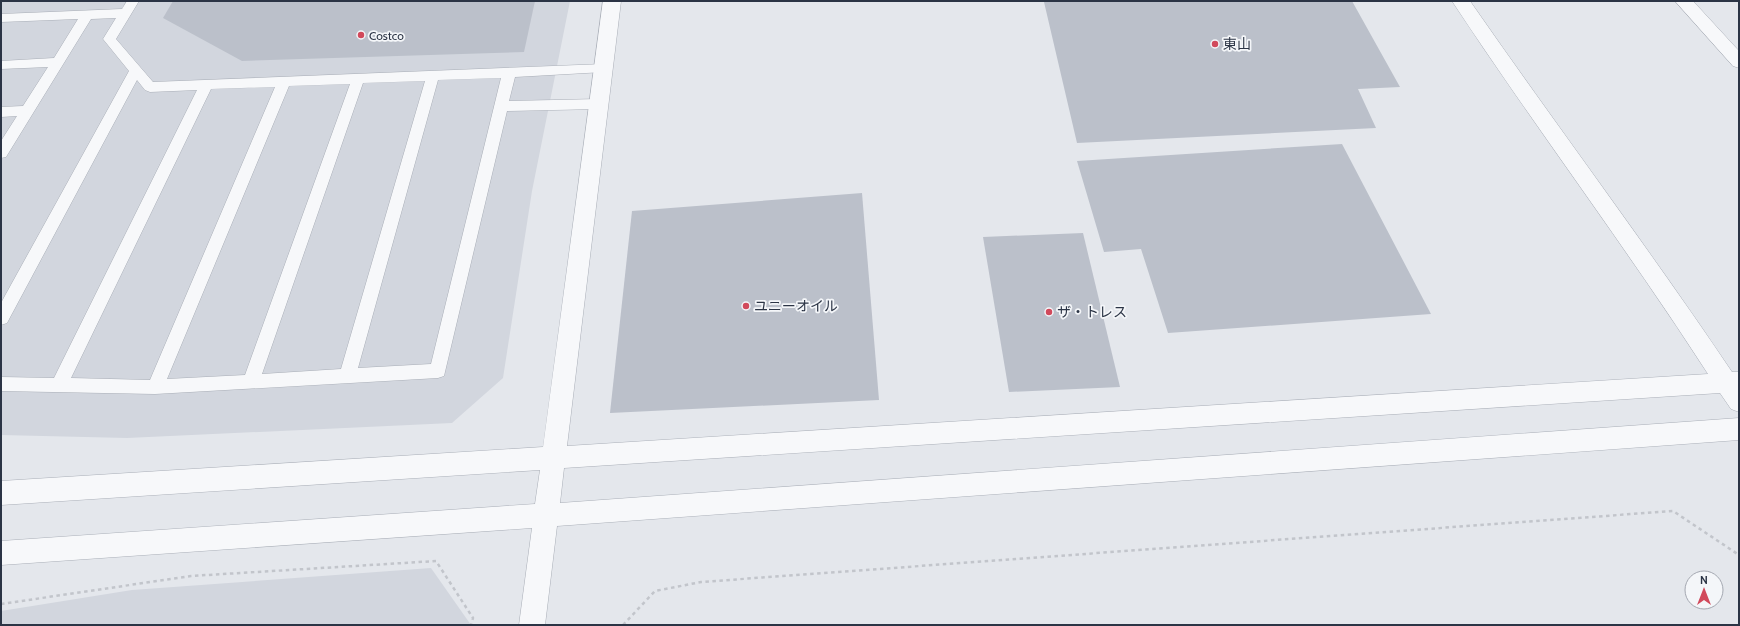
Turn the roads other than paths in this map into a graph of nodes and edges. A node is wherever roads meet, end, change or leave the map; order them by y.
1 (612, 1) edge
2 (1461, 1) edge
3 (1684, 1) edge
4 (129, 7) edge
5 (87, 15) junction
6 (1, 18) edge
7 (57, 62) junction
8 (1739, 62) edge
9 (1, 65) edge
10 (604, 68) junction
11 (136, 70) junction
12 (509, 73) junction
13 (433, 76) junction
14 (358, 79) junction
15 (284, 82) junction
16 (206, 85) junction
17 (599, 104) junction
18 (501, 106) junction
19 (27, 111) junction
20 (1, 112) edge
21 (1, 152) edge
22 (1, 318) edge
23 (347, 376) junction
24 (251, 382) junction
25 (1, 384) edge
26 (59, 385) junction
27 (155, 387) junction
28 (1735, 389) edge
29 (1739, 429) edge
30 (554, 457) junction
31 (1, 492) edge
32 (546, 515) junction
33 (1, 552) edge
34 (532, 625) edge

1 - 10 street
2 - 28 street
3 - 8 street
4 - 5 lane
4 - 11 lane
5 - 6 lane
5 - 7 lane
7 - 9 lane
7 - 19 lane
10 - 12 lane
10 - 17 street
11 - 16 lane
11 - 22 lane
12 - 13 lane
12 - 18 lane
13 - 14 lane
13 - 23 lane
14 - 15 lane
14 - 24 lane
15 - 16 lane
15 - 27 lane
16 - 26 lane
17 - 18 lane
17 - 30 street
18 - 23 lane
19 - 20 lane
19 - 21 lane
23 - 24 lane
24 - 27 lane
25 - 26 lane
26 - 27 lane
28 - 30 street
29 - 32 street
30 - 31 street
30 - 32 street
32 - 33 street
32 - 34 street

